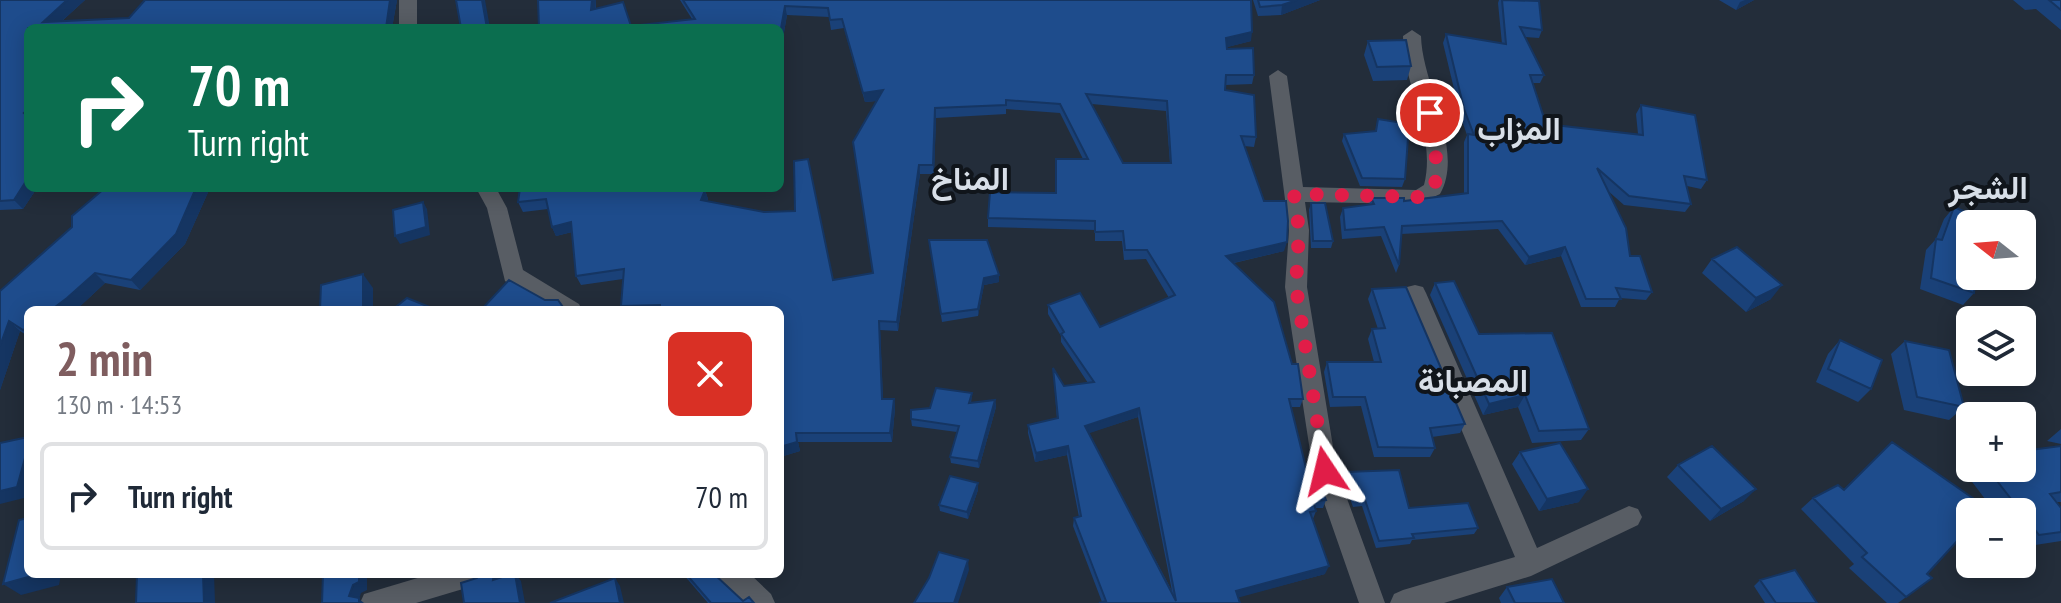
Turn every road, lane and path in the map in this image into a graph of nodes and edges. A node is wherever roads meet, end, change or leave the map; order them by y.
1 (408, 0) edge
2 (408, 24) edge
3 (1412, 36) dead end
4 (1278, 76) dead end
5 (488, 192) edge
6 (1294, 194) junction
7 (1415, 293) dead end
8 (564, 306) edge
9 (1629, 517) dead end
10 (1531, 564) junction
11 (460, 578) edge
12 (735, 578) edge
13 (373, 603) edge
14 (762, 603) edge
15 (1372, 603) edge
16 (1403, 603) edge

1 - 2 street
3 - 6 street
4 - 6 street
5 - 8 street
6 - 15 street
7 - 10 street
9 - 10 street
10 - 16 street
11 - 13 street
12 - 14 street

